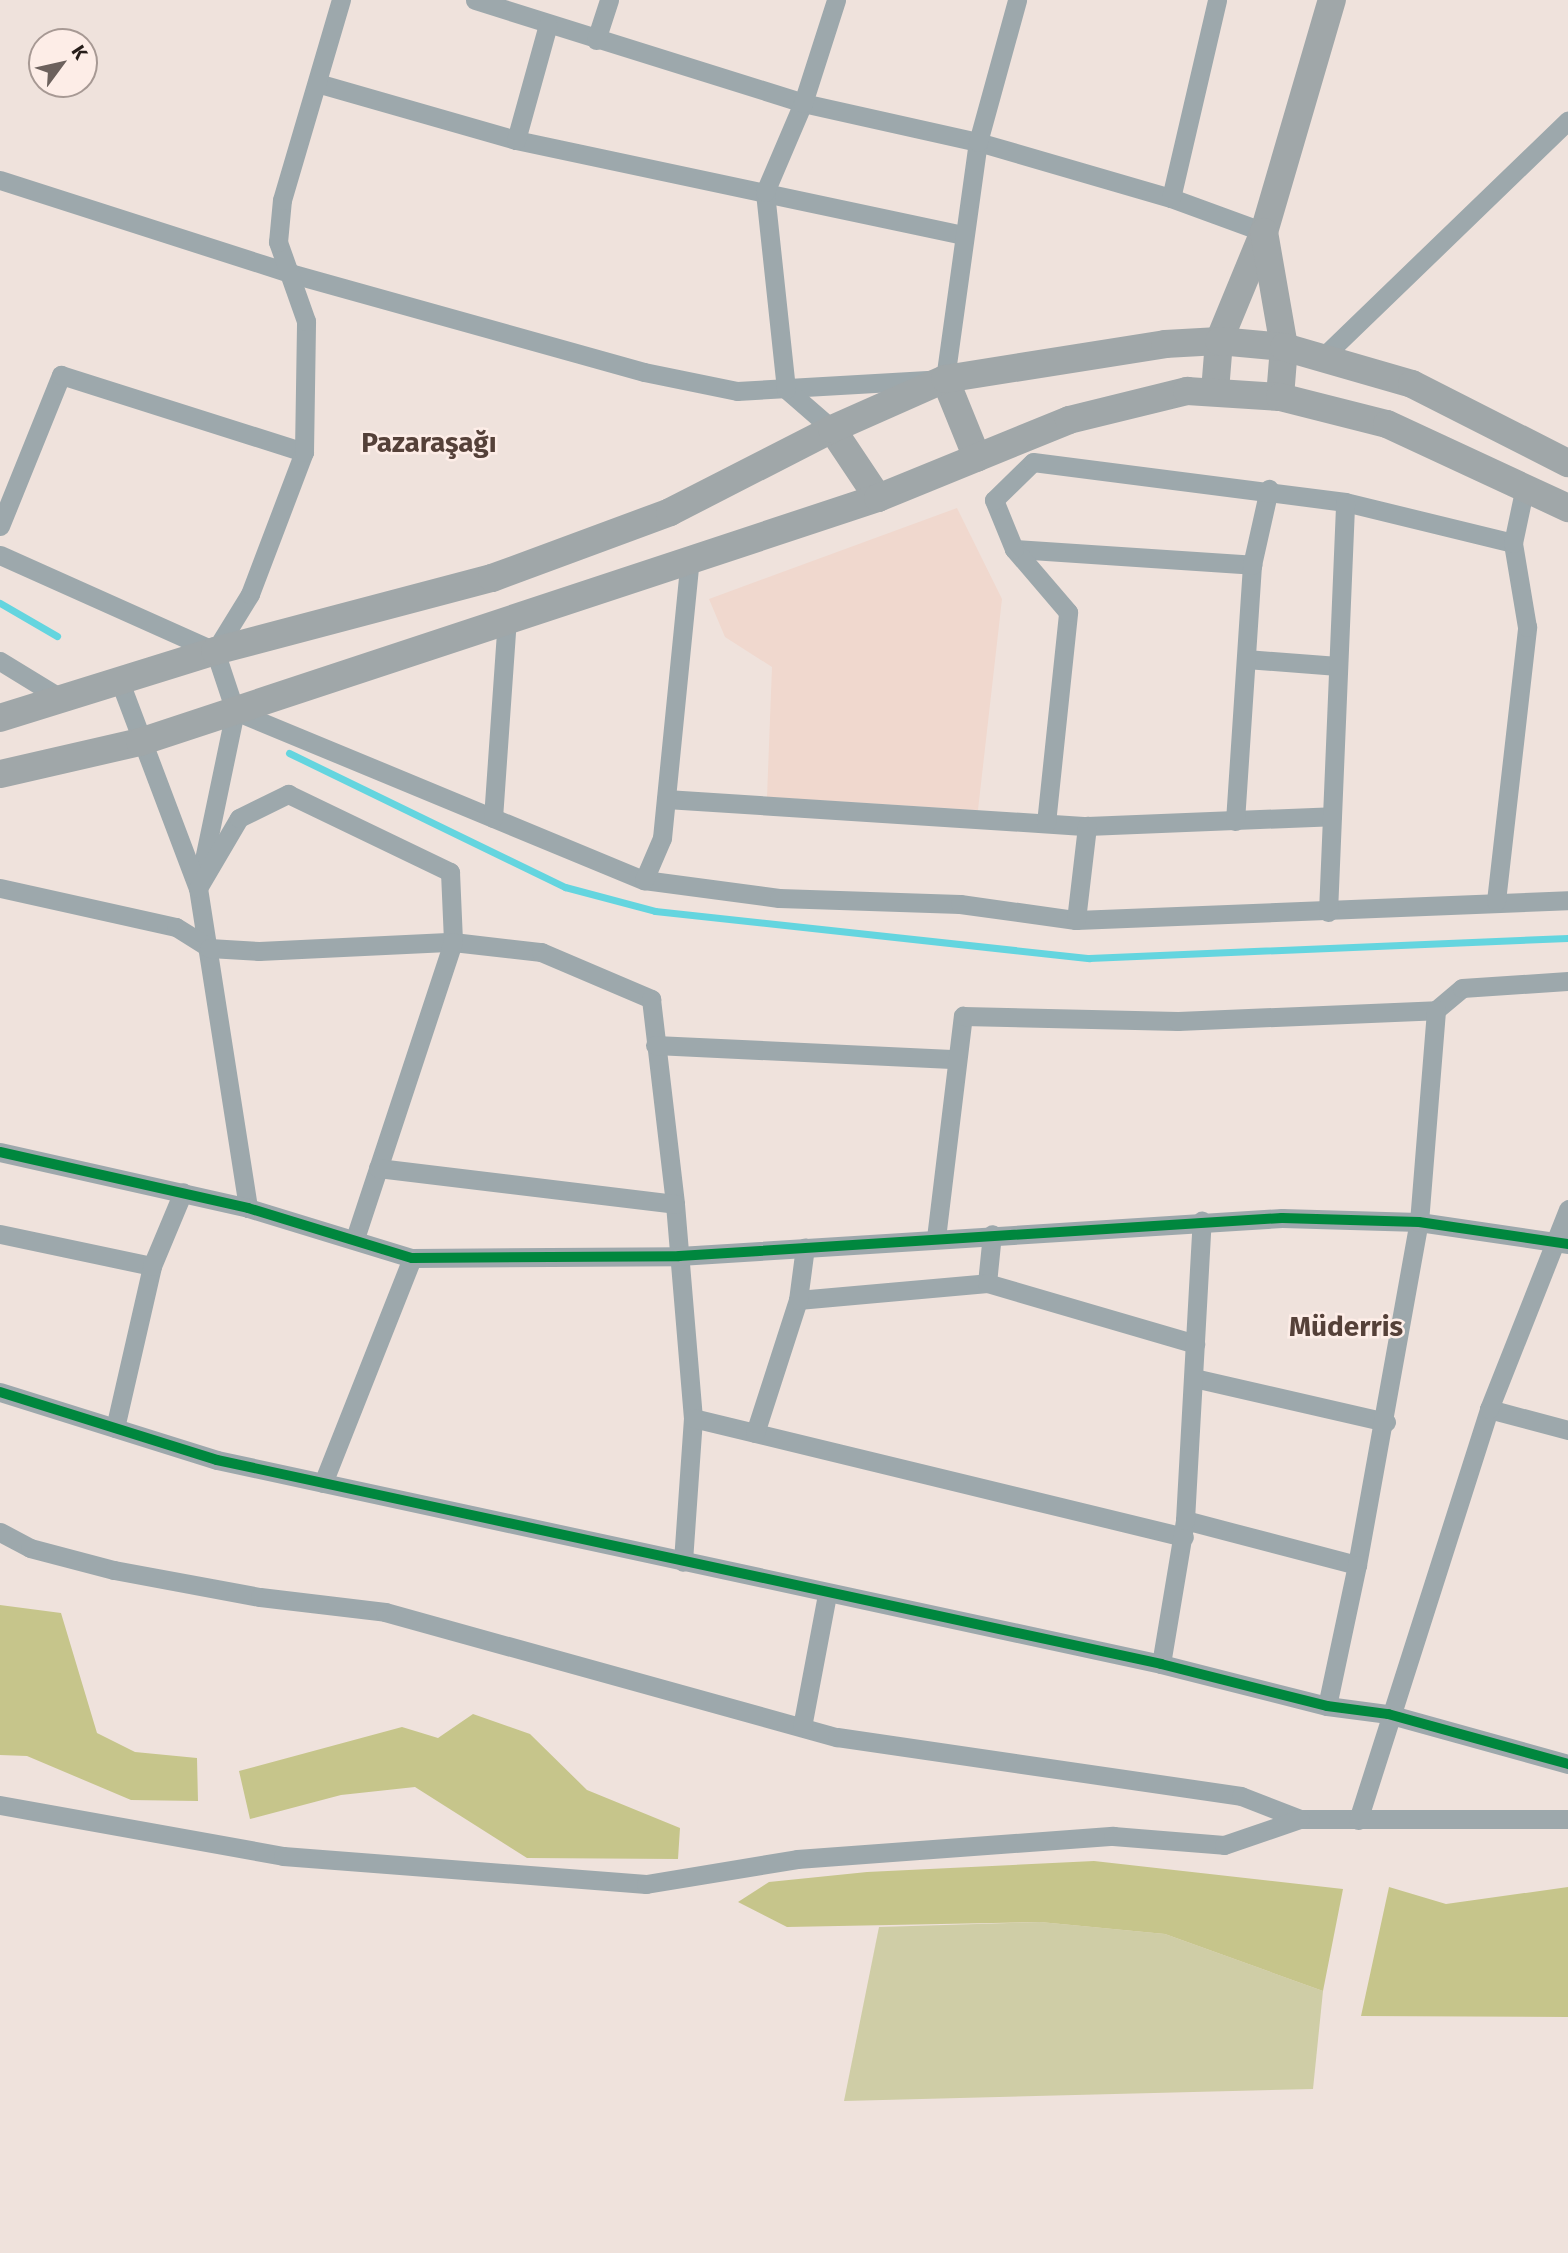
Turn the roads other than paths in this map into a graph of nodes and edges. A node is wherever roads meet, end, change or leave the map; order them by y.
1 (341, 0) edge
2 (475, 0) edge
3 (609, 0) edge
4 (836, 0) edge
5 (1017, 0) edge
6 (1217, 0) edge
7 (1332, 0) edge
8 (548, 25) junction
9 (596, 40) junction
10 (317, 83) junction
11 (803, 103) junction
12 (1565, 130) edge
13 (516, 140) junction
14 (978, 142) junction
15 (0, 180) edge
16 (765, 192) junction
17 (1171, 198) junction
18 (1264, 232) junction
19 (963, 235) junction
20 (293, 274) junction
21 (1219, 341) junction
22 (1284, 347) junction
23 (1324, 356) junction
24 (945, 379) junction
25 (786, 389) junction
26 (1215, 391) junction
27 (1280, 397) junction
28 (832, 429) junction
29 (304, 452) junction
30 (977, 458) junction
31 (1568, 463) edge
32 (1269, 489) junction
33 (1524, 491) junction
34 (878, 498) junction
35 (1345, 502) junction
36 (1568, 508) edge
37 (0, 526) edge
38 (1513, 542) junction
39 (1014, 550) junction
40 (0, 555) edge
41 (690, 557) junction
42 (1252, 565) junction
43 (507, 619) junction
44 (215, 651) junction
45 (1246, 659) junction
46 (0, 661) edge
47 (1338, 666) junction
48 (120, 682) junction
49 (62, 699) junction
50 (234, 711) junction
51 (0, 718) edge
52 (140, 742) junction
53 (0, 774) edge
54 (666, 799) junction
55 (1332, 816) junction
56 (493, 818) junction
57 (1235, 821) junction
58 (1046, 823) junction
59 (1087, 826) junction
60 (644, 880) junction
61 (0, 888) edge
62 (198, 888) junction
63 (1568, 900) edge
64 (1496, 901) junction
65 (1328, 912) junction
66 (1076, 919) junction
67 (453, 942) junction
68 (209, 948) junction
69 (1568, 981) edge
70 (1436, 1010) junction
71 (655, 1045) junction
72 (957, 1059) junction
73 (0, 1152) edge
74 (378, 1168) junction
75 (183, 1192) junction
76 (675, 1204) junction
77 (248, 1208) junction
78 (1568, 1209) edge
79 (1202, 1220) junction
80 (1419, 1222) junction
81 (0, 1234) edge
82 (992, 1234) junction
83 (355, 1238) junction
84 (936, 1238) junction
85 (1563, 1244) edge
86 (805, 1247) junction
87 (679, 1256) junction
88 (412, 1258) junction
89 (152, 1266) junction
90 (987, 1283) junction
91 (798, 1300) junction
92 (1195, 1344) junction
93 (1194, 1378) junction
94 (0, 1392) edge
95 (1489, 1409) junction
96 (693, 1418) junction
97 (1386, 1422) junction
98 (115, 1428) junction
99 (1568, 1430) edge
100 (755, 1433) junction
101 (323, 1483) junction
102 (1184, 1529) junction
103 (0, 1532) edge
104 (683, 1562) junction
105 (1357, 1564) junction
106 (827, 1595) junction
107 (1161, 1664) junction
108 (1327, 1706) junction
109 (1388, 1714) junction
110 (802, 1727) junction
111 (1568, 1764) edge
112 (0, 1805) edge
113 (1300, 1819) junction
114 (1568, 1819) edge
115 (1357, 1820) junction

1 - 10 street
2 - 8 street
3 - 9 street
4 - 11 street
5 - 14 street
6 - 17 street
7 - 18 main road
8 - 9 street
8 - 13 street
9 - 11 street
10 - 13 street
10 - 20 street
11 - 14 street
11 - 16 street
12 - 23 street
13 - 16 street
14 - 17 street
14 - 19 street
15 - 20 street
16 - 19 street
16 - 25 street
17 - 18 street
18 - 21 main road
18 - 22 main road
19 - 24 street
20 - 25 street
20 - 29 street
21 - 22 main road
21 - 24 main road
21 - 26 main road
22 - 23 main road
22 - 27 main road
23 - 31 main road
24 - 25 street
24 - 28 main road
24 - 30 main road
25 - 28 street
26 - 27 main road
26 - 30 main road
27 - 33 main road
28 - 34 main road
28 - 44 main road
29 - 37 street
29 - 44 street
30 - 34 main road
32 - 35 street
32 - 39 street
32 - 42 street
33 - 36 main road
33 - 38 street
34 - 41 main road
35 - 38 street
35 - 47 street
38 - 64 street
39 - 42 street
39 - 58 street
40 - 44 street
41 - 43 main road
41 - 54 street
42 - 45 street
43 - 50 main road
43 - 56 street
44 - 48 main road
44 - 50 street
45 - 47 street
45 - 57 street
46 - 49 street
47 - 55 street
48 - 49 main road
48 - 52 street
49 - 51 main road
50 - 52 main road
50 - 56 street
50 - 62 street
52 - 53 main road
52 - 62 street
54 - 58 street
54 - 60 street
55 - 57 street
55 - 65 street
56 - 60 street
57 - 59 street
58 - 59 street
59 - 66 street
60 - 66 street
61 - 68 street
62 - 67 street
62 - 68 street
63 - 64 street
64 - 65 street
65 - 66 street
67 - 68 street
67 - 71 street
67 - 74 street
68 - 77 street
69 - 70 street
70 - 72 street
70 - 80 street
71 - 72 street
71 - 76 street
72 - 84 street
73 - 75 street
74 - 76 street
74 - 83 street
75 - 77 street
75 - 89 street
76 - 87 street
77 - 83 street
78 - 85 street
79 - 80 street
79 - 82 street
79 - 92 street
80 - 85 street
80 - 97 street
81 - 89 street
82 - 84 street
82 - 90 street
83 - 88 street
84 - 86 street
85 - 95 street
86 - 87 street
86 - 91 street
87 - 88 street
87 - 96 street
88 - 101 street
89 - 98 street
90 - 91 street
90 - 92 street
91 - 100 street
92 - 93 street
93 - 97 street
93 - 102 street
94 - 98 street
95 - 99 street
95 - 109 street
96 - 100 street
96 - 104 street
97 - 105 street
98 - 101 street
100 - 102 street
101 - 104 street
102 - 105 street
102 - 107 street
103 - 110 street
104 - 106 street
105 - 108 street
106 - 107 street
106 - 110 street
107 - 108 street
108 - 109 street
109 - 111 street
109 - 115 street
110 - 113 street
112 - 113 street
113 - 115 street
114 - 115 street

